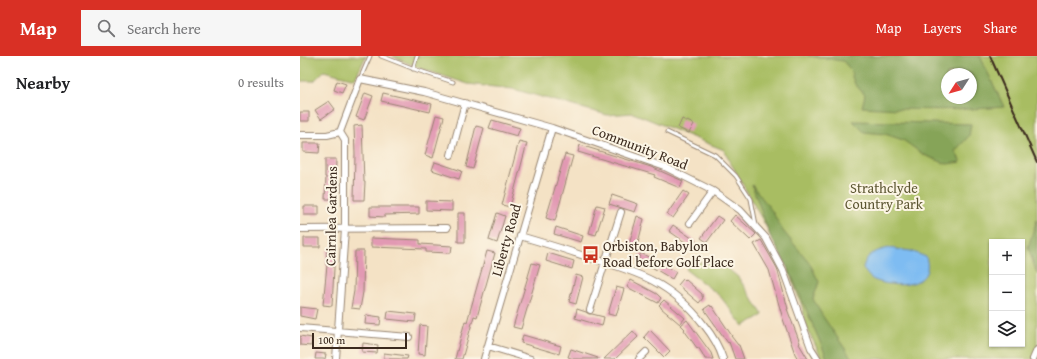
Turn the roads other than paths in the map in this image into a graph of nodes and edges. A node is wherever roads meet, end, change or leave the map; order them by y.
1 (370, 56) edge
2 (381, 56) edge
3 (417, 56) edge
4 (413, 69) junction
5 (360, 79) junction
6 (453, 82) dead end
7 (465, 103) junction
8 (552, 128) junction
9 (340, 132) junction
10 (667, 132) dead end
11 (300, 135) edge
12 (451, 155) dead end
13 (714, 191) junction
14 (621, 212) dead end
15 (690, 223) dead end
16 (757, 227) junction
17 (447, 228) dead end
18 (300, 229) edge
19 (345, 229) junction
20 (520, 236) junction
21 (605, 262) junction
22 (590, 310) dead end
23 (300, 328) edge
24 (338, 330) junction
25 (409, 337) dead end
26 (488, 346) junction
27 (1037, 350) edge
28 (646, 352) dead end
29 (336, 359) edge
30 (484, 359) edge
31 (531, 359) edge
32 (639, 359) edge
33 (723, 359) edge
34 (818, 359) edge
35 (1033, 359) edge

1 - 5 lane
2 - 4 lane
3 - 4 lane
4 - 6 lane
5 - 7 street, Community Road
5 - 9 street
7 - 8 street, Community Road
7 - 12 street
8 - 13 street, Community Road
8 - 20 street, Liberty Road
9 - 11 street
9 - 19 street, Cairnlea Gardens
10 - 16 lane
13 - 15 street
13 - 16 street, Community Road
14 - 21 street
16 - 34 street, Community Road
17 - 19 street
18 - 19 street
19 - 24 street, Cairnlea Gardens
20 - 21 street
20 - 26 street, Liberty Road
21 - 22 street
21 - 33 street
23 - 24 street
24 - 25 street
24 - 29 street, Cairnlea Gardens
26 - 30 street, Liberty Road
26 - 31 street
27 - 35 street
28 - 32 street

